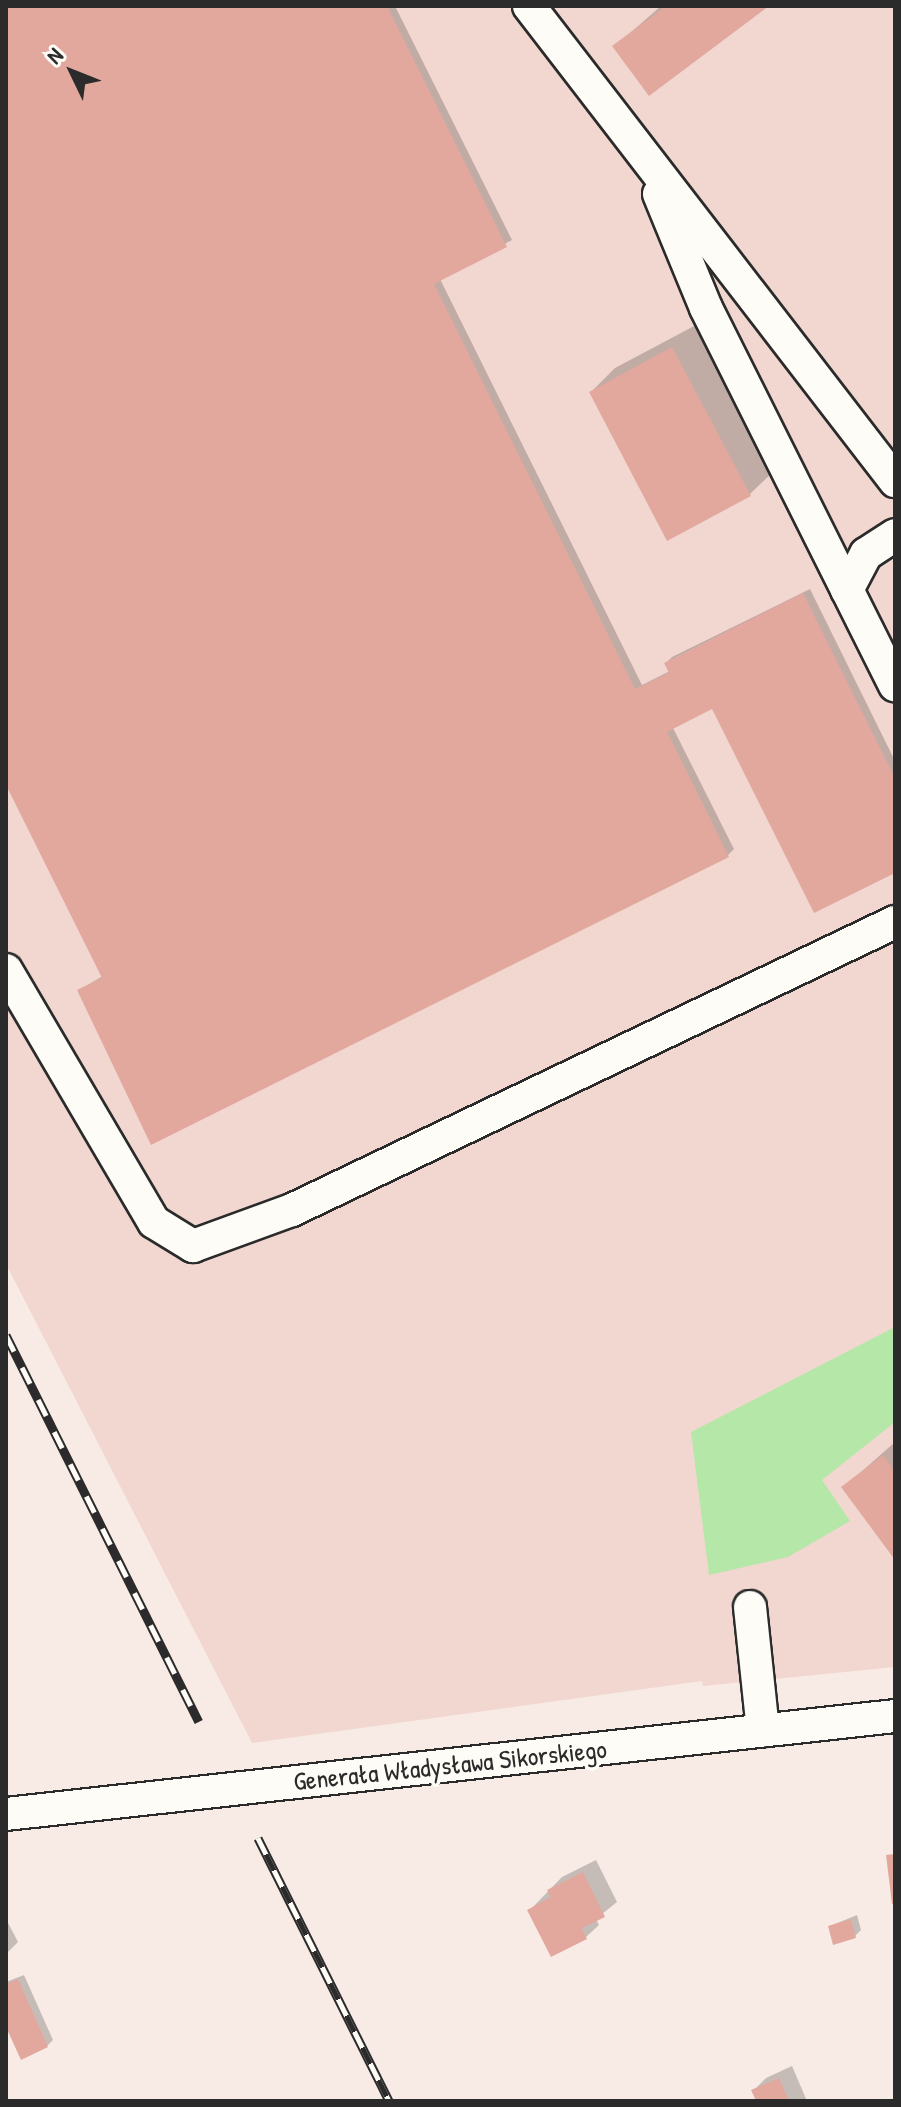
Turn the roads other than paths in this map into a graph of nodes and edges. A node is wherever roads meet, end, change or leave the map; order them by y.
1 (529, 6) edge
2 (643, 154) junction
3 (895, 481) edge
4 (895, 535) edge
5 (847, 590) junction
6 (895, 685) edge
7 (895, 922) edge
8 (6, 970) edge
9 (750, 1607) dead end
10 (895, 1716) edge
11 (763, 1730) junction
12 (6, 1814) edge

1 - 2 street
2 - 3 street
2 - 5 street
4 - 5 street
5 - 6 street
7 - 8 street
9 - 11 street
10 - 11 street, Generała Władysława Sikorskiego
11 - 12 street, Generała Władysława Sikorskiego

